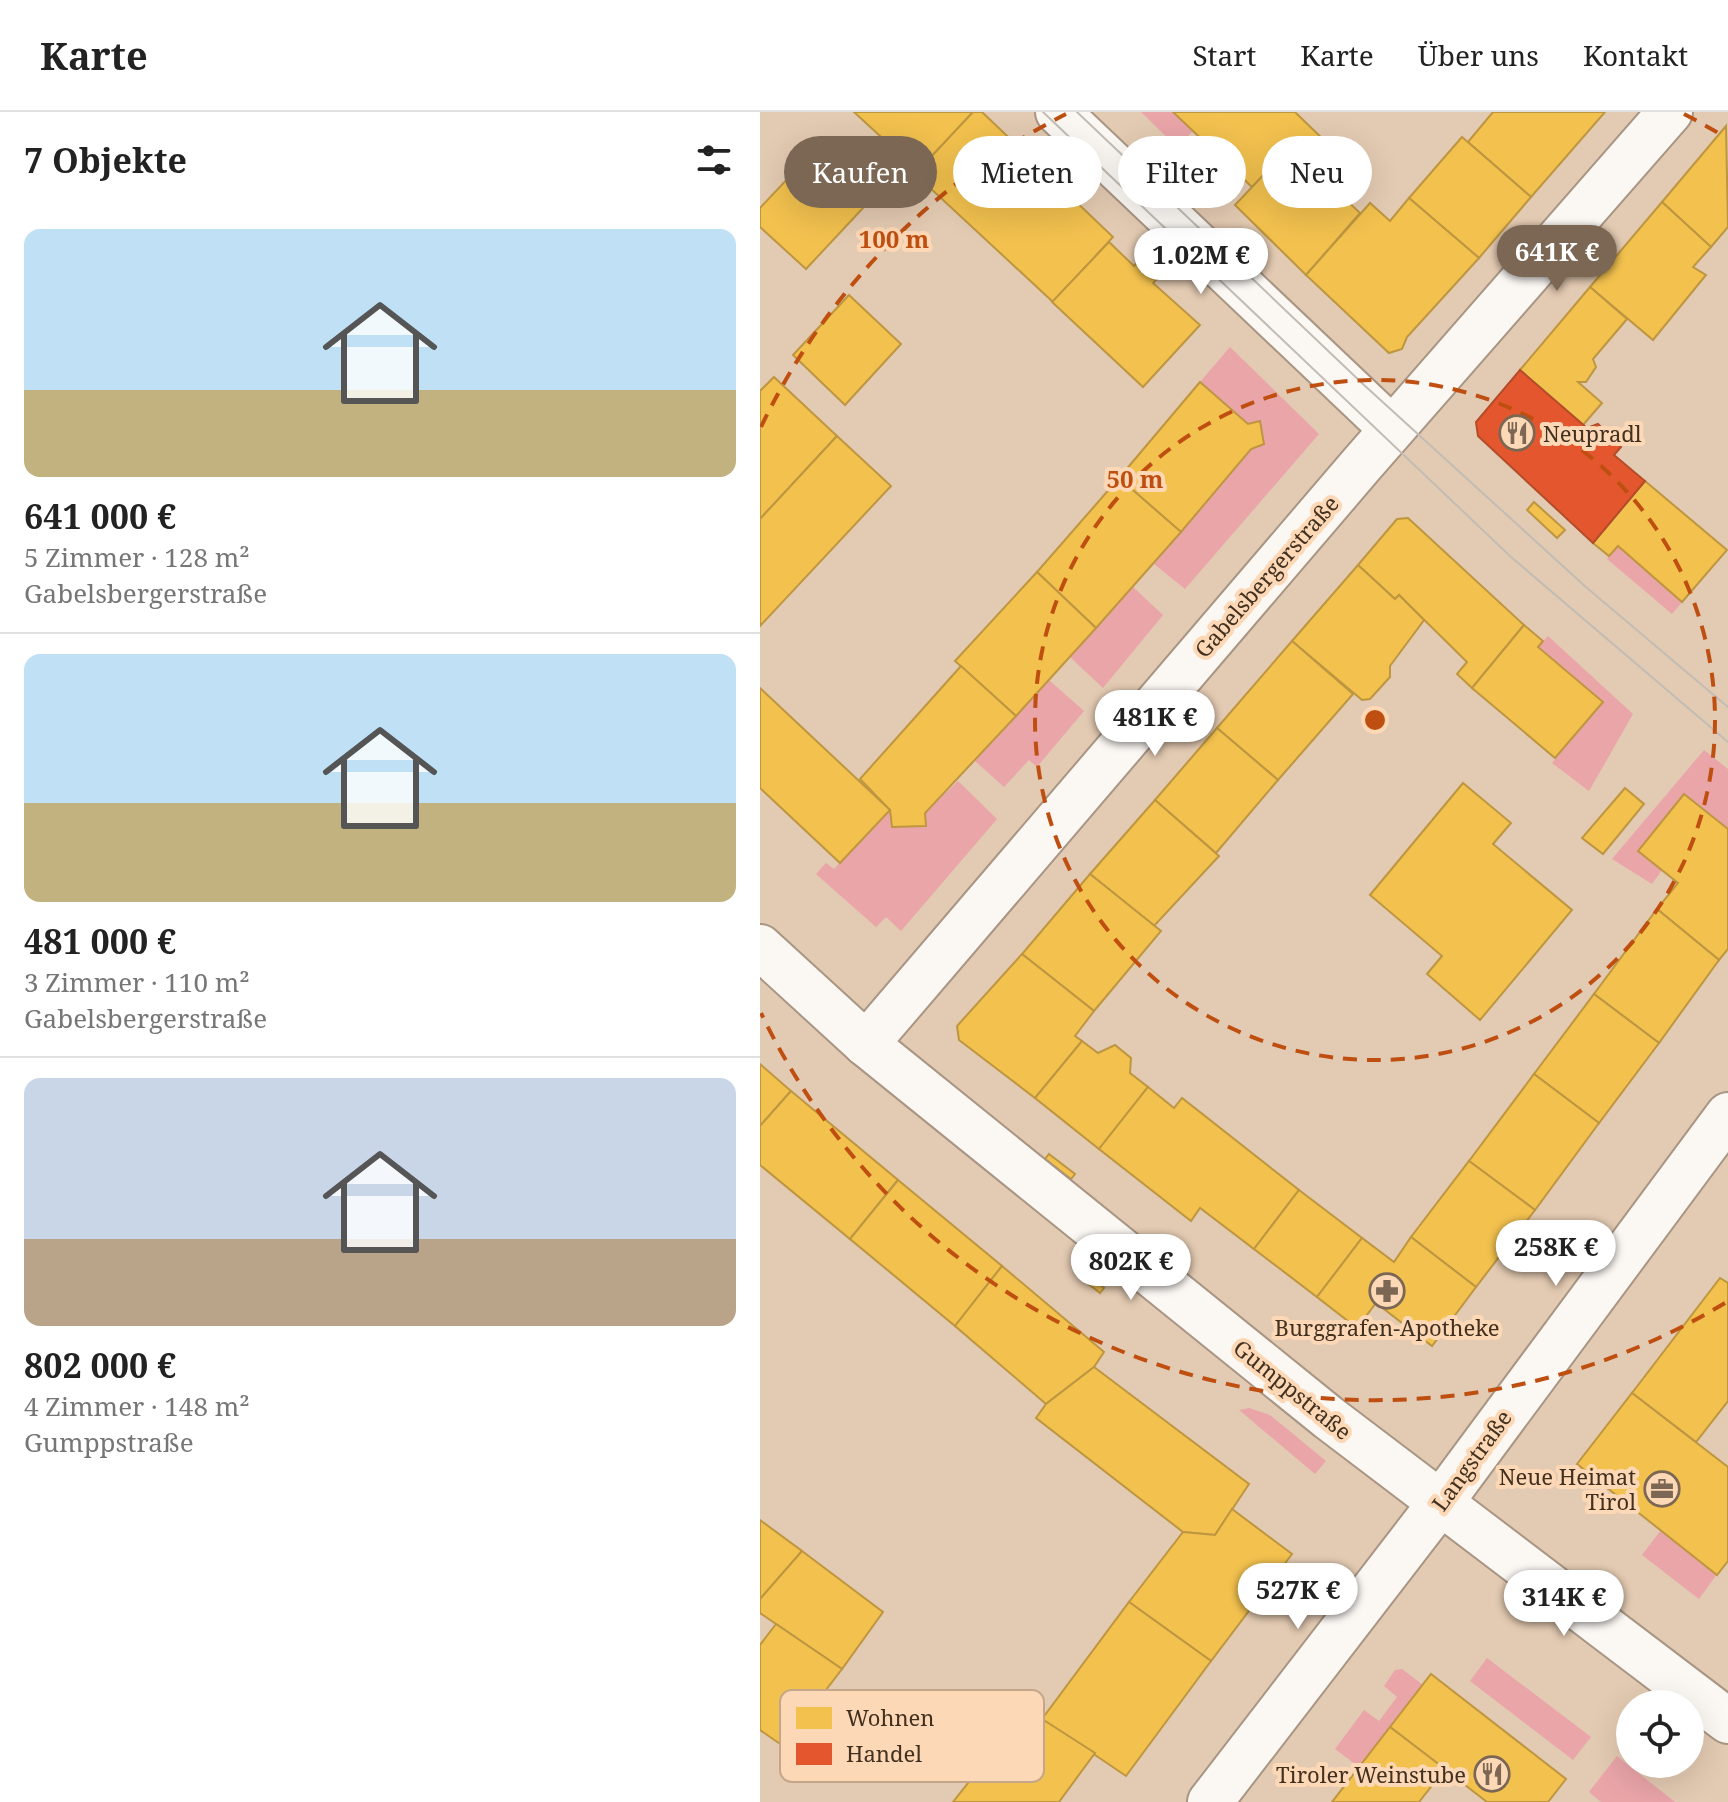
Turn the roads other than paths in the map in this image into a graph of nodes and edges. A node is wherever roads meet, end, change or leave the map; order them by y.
1 (1058, 112) edge
2 (1670, 112) edge
3 (1392, 429) junction
4 (760, 947) edge
5 (866, 1044) junction
6 (1728, 1115) edge
7 (1441, 1502) junction
8 (1728, 1721) edge
9 (1210, 1802) edge

1 - 3 street
2 - 3 street, Gabelsbergerstraße
3 - 5 street, Gabelsbergerstraße
4 - 5 street, Gumppstraße
5 - 7 street, Gumppstraße
6 - 7 street, Langstraße
7 - 8 street, Gumppstraße
7 - 9 street, Langstraße

